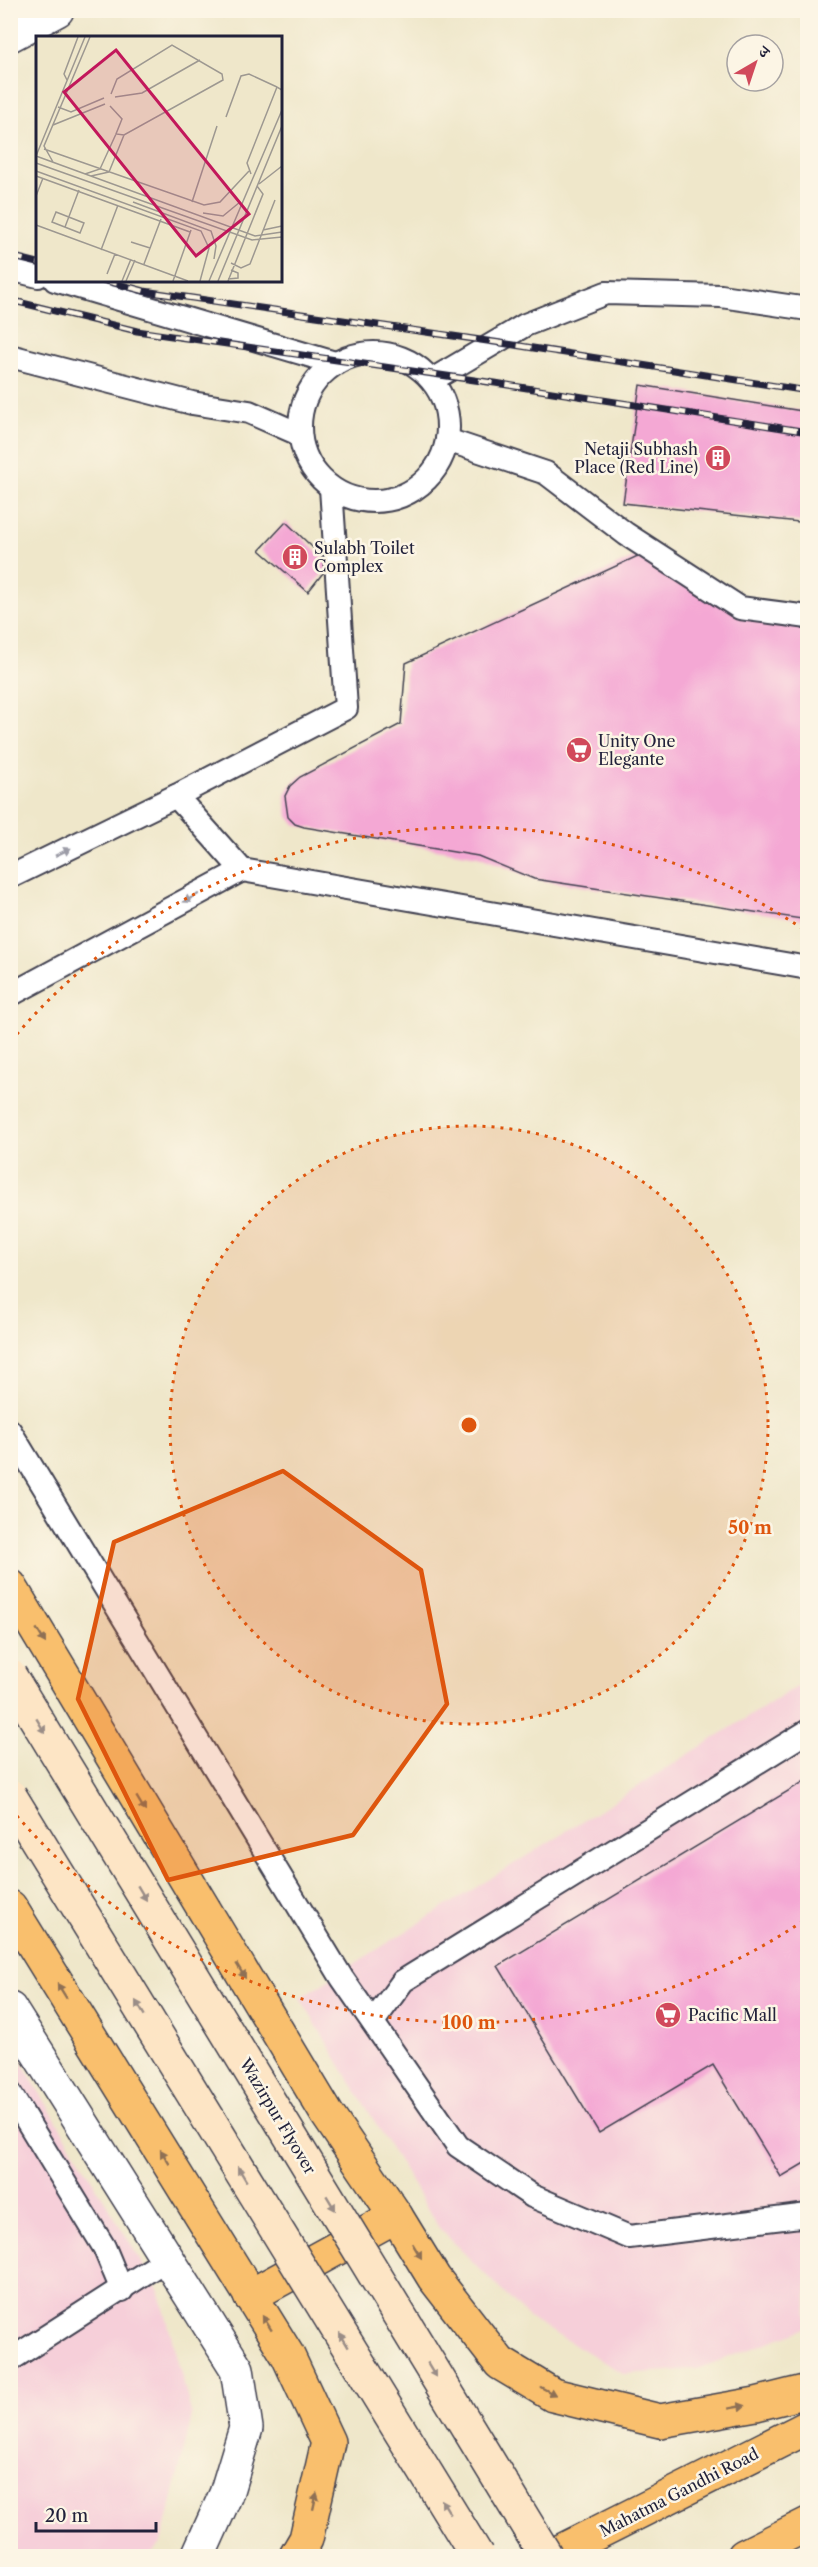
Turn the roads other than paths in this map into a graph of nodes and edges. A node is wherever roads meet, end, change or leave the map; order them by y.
1 (57, 10) edge
2 (10, 35) edge
3 (10, 268) edge
4 (36, 275) edge
5 (62, 282) edge
6 (807, 309) edge
7 (10, 356) edge
8 (335, 363) junction
9 (432, 380) junction
10 (299, 435) junction
11 (447, 440) junction
12 (331, 488) junction
13 (807, 617) edge
14 (176, 796) junction
15 (242, 870) junction
16 (10, 877) edge
17 (807, 968) edge
18 (10, 995) edge
19 (10, 1431) edge
20 (10, 1586) edge
21 (10, 1676) edge
22 (807, 1731) edge
23 (10, 1796) edge
24 (10, 1907) edge
25 (10, 2009) edge
26 (373, 2022) junction
27 (10, 2093) edge
28 (396, 2216) junction
29 (807, 2216) edge
30 (167, 2259) junction
31 (122, 2290) junction
32 (250, 2296) junction
33 (10, 2360) edge
34 (807, 2391) edge
35 (807, 2427) edge
36 (807, 2524) edge
37 (198, 2556) edge
38 (297, 2556) edge
39 (477, 2556) edge
40 (546, 2556) edge
41 (551, 2556) edge
42 (744, 2556) edge

1 - 2 street
3 - 4 lane
5 - 8 lane
6 - 9 lane
7 - 10 lane
8 - 9 lane
8 - 10 lane
9 - 11 lane
10 - 12 lane
11 - 12 lane
11 - 13 lane
12 - 14 lane
14 - 15 lane
16 -> 14 lane
15 - 17 lane
15 -> 18 lane
19 - 26 lane
20 -> 28 main road
21 -> 40 main road, Wazirpur Flyover, bridge
22 - 26 lane
39 -> 23 main road, bridge
32 -> 24 main road
25 - 30 street
26 - 29 lane
27 - 31 lane
28 - 32 main road
28 -> 34 main road
30 - 31 lane
30 - 37 street
31 - 33 lane
38 -> 32 main road
35 - 41 main road, Mahatma Gandhi Road
36 - 42 main road

